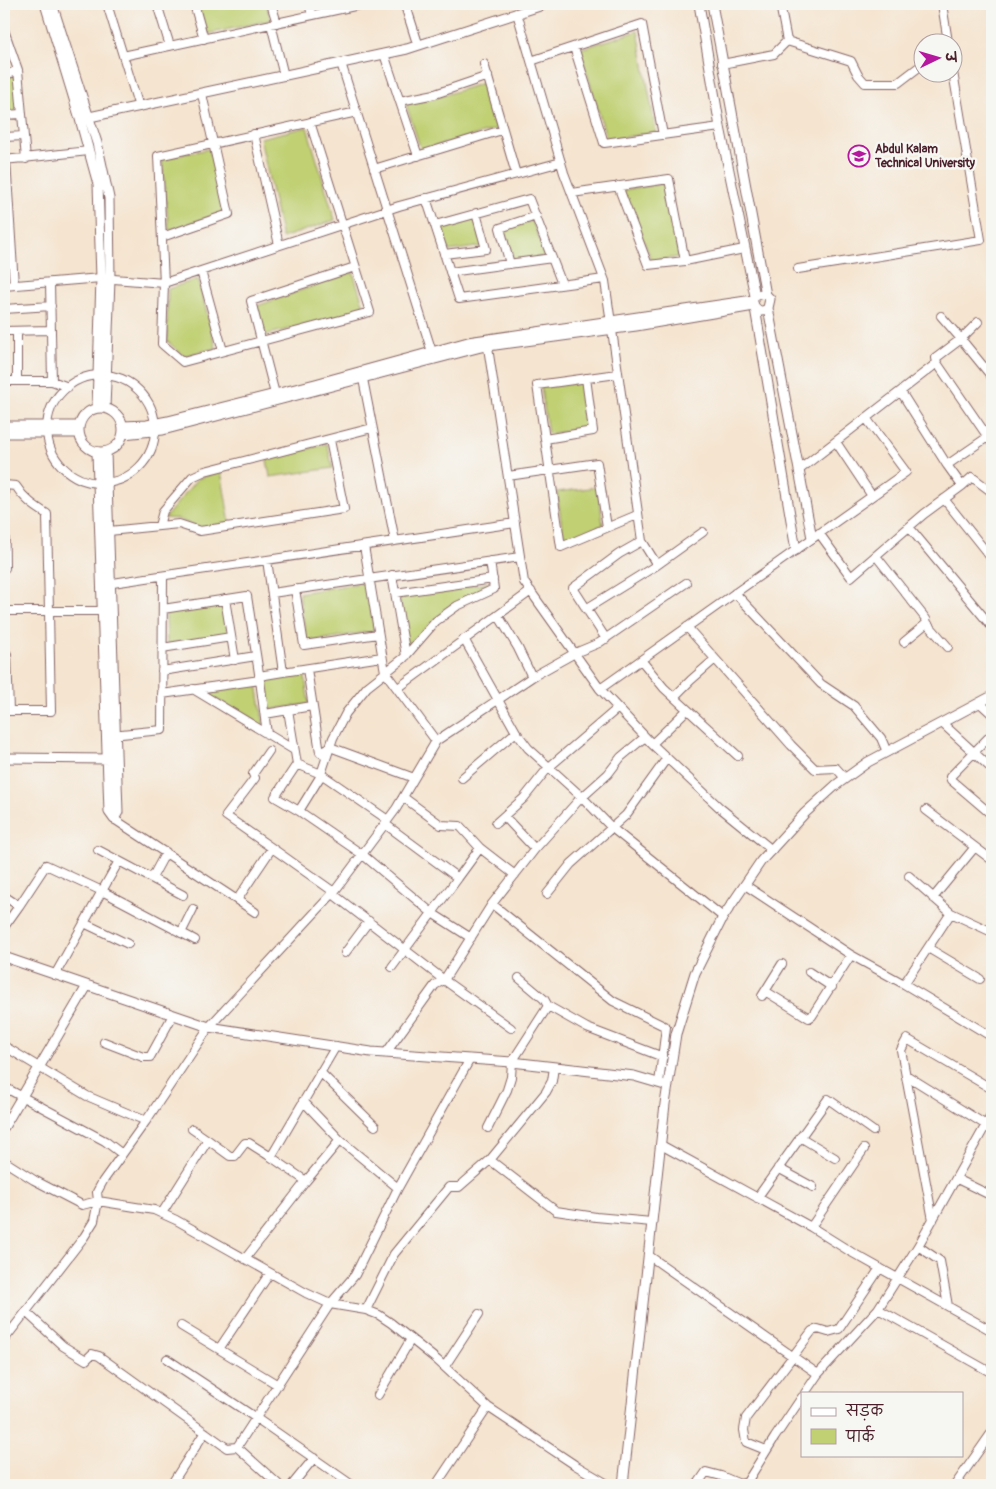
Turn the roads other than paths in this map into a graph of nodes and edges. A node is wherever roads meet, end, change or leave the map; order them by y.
1 (45, 4) edge
2 (52, 4) edge
3 (108, 4) edge
4 (157, 4) edge
5 (194, 4) edge
6 (271, 4) edge
7 (309, 4) edge
8 (364, 4) edge
9 (405, 4) edge
10 (546, 4) edge
11 (700, 4) edge
12 (712, 4) edge
13 (780, 4) edge
14 (942, 4) edge
15 (534, 6) edge
16 (517, 13) junction
17 (312, 15) junction
18 (274, 23) junction
19 (4, 30) edge
20 (946, 32) edge
21 (204, 38) junction
22 (787, 41) junction
23 (418, 45) junction
24 (170, 46) junction
25 (574, 47) junction
26 (7, 50) edge
27 (384, 54) junction
28 (123, 56) junction
29 (531, 61) junction
30 (341, 63) junction
31 (484, 64) dead end
32 (722, 64) junction
33 (18, 70) junction
34 (914, 71) edge
35 (4, 76) edge
36 (284, 76) junction
37 (488, 76) junction
38 (955, 82) edge
39 (202, 94) junction
40 (400, 101) junction
41 (139, 107) junction
42 (356, 112) junction
43 (22, 114) junction
44 (4, 115) edge
45 (84, 118) junction
46 (310, 122) junction
47 (720, 127) junction
48 (502, 130) junction
49 (254, 134) junction
50 (663, 135) junction
51 (24, 136) junction
52 (4, 137) edge
53 (213, 144) junction
54 (88, 150) junction
55 (418, 156) junction
56 (26, 159) junction
57 (5, 160) edge
58 (561, 162) junction
59 (374, 169) junction
60 (516, 174) junction
61 (618, 186) junction
62 (572, 193) junction
63 (426, 198) junction
64 (387, 210) junction
65 (476, 213) junction
66 (536, 216) junction
67 (342, 224) junction
68 (435, 225) junction
69 (162, 237) junction
70 (279, 245) junction
71 (744, 249) junction
72 (444, 254) junction
73 (552, 258) junction
74 (4, 260) edge
75 (13, 260) junction
76 (684, 261) junction
77 (510, 264) junction
78 (355, 267) junction
79 (798, 269) dead end
80 (201, 271) junction
81 (450, 272) junction
82 (105, 279) junction
83 (604, 279) junction
84 (50, 283) junction
85 (164, 283) junction
86 (562, 284) junction
87 (14, 285) junction
88 (4, 286) edge
89 (766, 295) junction
90 (754, 303) junction
91 (51, 306) junction
92 (768, 308) junction
93 (4, 309) edge
94 (941, 316) dead end
95 (978, 322) dead end
96 (610, 325) junction
97 (51, 330) junction
98 (4, 331) edge
99 (17, 331) junction
100 (962, 339) junction
101 (261, 341) junction
102 (488, 343) junction
103 (223, 351) junction
104 (432, 352) junction
105 (937, 363) junction
106 (102, 374) junction
107 (617, 374) junction
108 (362, 375) junction
109 (992, 377) edge
110 (586, 378) junction
111 (52, 380) junction
112 (4, 381) edge
113 (17, 381) junction
114 (68, 386) junction
115 (901, 392) junction
116 (275, 394) junction
117 (101, 408) junction
118 (866, 418) junction
119 (4, 426) edge
120 (154, 427) junction
121 (372, 428) junction
122 (79, 429) junction
123 (47, 430) junction
124 (123, 430) junction
125 (4, 433) edge
126 (545, 438) junction
127 (991, 438) edge
128 (330, 440) junction
129 (836, 442) junction
130 (102, 452) junction
131 (947, 465) junction
132 (550, 470) junction
133 (799, 470) junction
134 (508, 476) junction
135 (102, 482) junction
136 (962, 486) junction
137 (992, 492) edge
138 (872, 496) junction
139 (944, 500) junction
140 (637, 515) junction
141 (515, 523) junction
142 (159, 526) junction
143 (909, 527) junction
144 (607, 528) junction
145 (109, 531) junction
146 (703, 532) dead end
147 (816, 536) junction
148 (395, 541) junction
149 (642, 541) junction
150 (364, 546) junction
151 (796, 550) junction
152 (520, 556) junction
153 (876, 556) junction
154 (992, 559) edge
155 (267, 560) junction
156 (490, 561) junction
157 (657, 564) junction
158 (4, 568) edge
159 (392, 575) junction
160 (163, 576) junction
161 (369, 578) junction
162 (493, 579) junction
163 (106, 584) junction
164 (686, 584) dead end
165 (295, 589) junction
166 (531, 591) junction
167 (272, 593) junction
168 (395, 593) junction
169 (735, 593) junction
170 (225, 599) junction
171 (163, 609) junction
172 (586, 609) junction
173 (4, 611) edge
174 (49, 611) junction
175 (102, 611) junction
176 (498, 615) junction
177 (928, 624) junction
178 (687, 627) junction
179 (992, 627) edge
180 (378, 634) junction
181 (231, 637) junction
182 (464, 639) junction
183 (606, 639) junction
184 (904, 642) dead end
185 (162, 648) junction
186 (948, 648) dead end
187 (575, 653) junction
188 (4, 654) edge
189 (256, 656) junction
190 (406, 656) junction
191 (382, 657) junction
192 (715, 659) junction
193 (235, 660) junction
194 (641, 660) junction
195 (307, 668) junction
196 (162, 671) junction
197 (283, 672) junction
198 (385, 672) junction
199 (532, 677) junction
200 (260, 678) junction
201 (398, 688) junction
202 (193, 689) junction
203 (600, 689) junction
204 (162, 694) junction
205 (992, 696) edge
206 (674, 697) junction
207 (498, 700) junction
208 (980, 703) junction
209 (312, 706) junction
210 (618, 708) junction
211 (288, 710) junction
212 (687, 710) junction
213 (6, 711) edge
214 (265, 714) junction
215 (992, 714) edge
216 (942, 723) junction
217 (516, 732) junction
218 (267, 734) junction
219 (992, 734) edge
220 (111, 735) junction
221 (645, 737) junction
222 (436, 741) junction
223 (652, 744) junction
224 (330, 747) junction
225 (294, 750) junction
226 (269, 751) dead end
227 (320, 752) junction
228 (887, 752) junction
229 (974, 752) junction
230 (738, 756) dead end
231 (327, 757) junction
232 (4, 758) edge
233 (111, 758) junction
234 (667, 758) junction
235 (297, 764) junction
236 (548, 768) junction
237 (992, 769) edge
238 (321, 774) junction
239 (414, 778) junction
240 (462, 778) dead end
241 (845, 778) junction
242 (403, 797) junction
243 (583, 798) junction
244 (926, 810) dead end
245 (299, 811) junction
246 (992, 815) edge
247 (504, 816) junction
248 (114, 819) joint
249 (387, 822) junction
250 (496, 823) dead end
251 (612, 828) junction
252 (272, 848) junction
253 (480, 848) junction
254 (975, 848) junction
255 (535, 849) junction
256 (98, 850) dead end
257 (772, 850) junction
258 (166, 852) junction
259 (362, 855) junction
260 (992, 860) edge
261 (119, 861) junction
262 (514, 875) junction
263 (909, 876) dead end
264 (152, 878) junction
265 (458, 878) junction
266 (745, 885) junction
267 (102, 891) junction
268 (334, 893) junction
269 (547, 894) dead end
270 (4, 896) edge
271 (183, 896) dead end
272 (933, 898) junction
273 (237, 900) junction
274 (492, 904) junction
275 (19, 906) junction
276 (193, 909) dead end
277 (255, 912) dead end
278 (432, 913) junction
279 (951, 913) junction
280 (723, 917) junction
281 (369, 922) junction
282 (84, 923) junction
283 (4, 927) edge
284 (181, 932) junction
285 (992, 932) edge
286 (470, 938) junction
287 (195, 940) dead end
288 (128, 944) dead end
289 (928, 948) junction
290 (406, 950) junction
291 (345, 953) dead end
292 (851, 955) junction
293 (4, 957) edge
294 (782, 964) dead end
295 (392, 967) dead end
296 (809, 972) dead end
297 (55, 975) junction
298 (519, 978) dead end
299 (980, 979) dead end
300 (444, 980) junction
301 (904, 984) junction
302 (87, 986) junction
303 (832, 987) junction
304 (548, 1006) junction
305 (173, 1015) junction
306 (209, 1027) junction
307 (512, 1028) dead end
308 (989, 1035) dead end
309 (104, 1042) dead end
310 (4, 1046) edge
311 (336, 1046) junction
312 (386, 1053) junction
313 (662, 1057) junction
314 (470, 1059) junction
315 (512, 1062) junction
316 (39, 1067) junction
317 (554, 1067) junction
318 (320, 1072) junction
319 (906, 1075) junction
320 (664, 1085) junction
321 (4, 1087) edge
322 (992, 1089) edge
323 (22, 1096) junction
324 (304, 1101) junction
325 (992, 1114) edge
326 (146, 1121) junction
327 (986, 1125) junction
328 (375, 1126) dead end
329 (4, 1127) edge
330 (488, 1128) dead end
331 (192, 1129) dead end
332 (873, 1131) dead end
333 (800, 1137) junction
334 (208, 1140) junction
335 (340, 1140) junction
336 (661, 1145) junction
337 (864, 1148) dead end
338 (122, 1154) junction
339 (271, 1157) junction
340 (835, 1158) dead end
341 (490, 1160) junction
342 (4, 1161) edge
343 (778, 1168) junction
344 (957, 1179) junction
345 (306, 1182) junction
346 (812, 1187) dead end
347 (398, 1188) junction
348 (992, 1196) edge
349 (756, 1198) junction
350 (98, 1201) junction
351 (162, 1214) junction
352 (933, 1220) junction
353 (652, 1222) junction
354 (811, 1227) junction
355 (918, 1246) junction
356 (648, 1255) junction
357 (245, 1258) junction
358 (880, 1268) junction
359 (270, 1273) junction
360 (898, 1278) junction
361 (330, 1304) junction
362 (948, 1306) junction
363 (878, 1309) junction
364 (366, 1310) junction
365 (26, 1312) junction
366 (479, 1314) dead end
367 (181, 1326) dead end
368 (992, 1331) edge
369 (411, 1339) junction
370 (4, 1340) edge
371 (219, 1349) junction
372 (793, 1356) junction
373 (168, 1359) dead end
374 (444, 1366) junction
375 (992, 1373) edge
376 (818, 1374) junction
377 (278, 1385) junction
378 (806, 1392) edge
379 (378, 1395) dead end
380 (801, 1398) edge
381 (488, 1407) junction
382 (256, 1418) junction
383 (205, 1432) junction
384 (992, 1432) edge
385 (238, 1448) junction
386 (766, 1450) junction
387 (314, 1458) junction
388 (593, 1476) junction
389 (278, 1484) dead end
390 (439, 1484) edge
391 (750, 1484) edge
392 (171, 1485) edge
393 (292, 1485) edge
394 (352, 1485) edge
395 (587, 1485) edge
396 (609, 1485) edge
397 (623, 1485) edge
398 (697, 1485) edge
399 (954, 1485) edge

1 - 45 street
2 - 45 street
3 - 28 street
4 - 24 street
5 - 21 street
6 - 18 street
7 - 17 street
8 - 17 street
9 - 23 street
10 - 15 street
11 - 47 street
12 - 32 street
13 - 22 street
14 - 20 street
15 - 16 street
16 - 23 street
16 - 29 street
17 - 18 street
18 - 21 street
18 - 36 street
19 - 26 street
21 - 24 street
22 - 32 street
22 - 34 street
23 - 27 street
24 - 28 street
25 - 29 street
25 - 50 street
25 - 50 street
26 - 33 street
27 - 30 street
27 - 40 street
28 - 41 street
29 - 58 street
30 - 36 street
30 - 42 street
31 - 37 street
32 - 89 street
33 - 35 street
33 - 43 street
36 - 39 street
37 - 40 street
37 - 48 street
38 - 79 street
39 - 41 street
39 - 53 street
40 - 55 street
41 - 45 street
42 - 46 street
42 - 59 street
43 - 44 street
43 - 51 street
45 - 54 street
45 - 82 street
46 - 49 street
46 - 67 street
47 - 50 street
47 - 71 street
48 - 55 street
48 - 60 street
49 - 53 street
49 - 70 street
51 - 52 street
51 - 56 street
53 - 69 street
53 - 69 street
54 - 56 street
54 - 82 street
55 - 59 street
56 - 57 street
57 - 75 street
58 - 60 street
58 - 62 street
59 - 64 street
60 - 63 street
61 - 62 street
61 - 76 street
61 - 76 street
62 - 83 street
63 - 64 street
63 - 68 street
64 - 67 street
64 - 104 street
65 - 66 street
65 - 68 street
65 - 72 street
66 - 73 street
66 - 77 street
67 - 70 street
67 - 78 street
68 - 72 street
69 - 85 street
70 - 80 street
71 - 76 street
71 - 90 street
72 - 81 street
73 - 77 street
73 - 86 street
74 - 75 street
75 - 87 street
77 - 81 street
78 - 101 street
78 - 101 street
80 - 85 street
80 - 103 street
81 - 86 street
82 - 84 street
82 - 85 street
82 - 106 street
83 - 86 street
83 - 96 street
84 - 87 street
84 - 91 street
85 - 103 street
87 - 88 street
89 - 90 street
89 - 92 street
90 - 92 street
90 - 96 street
90 - 151 street
91 - 93 street
91 - 97 street
92 - 133 street
94 - 100 street
95 - 100 street
96 - 102 street
96 - 107 street
97 - 99 street
97 - 111 street
98 - 99 street
99 - 113 street
100 - 105 street
100 - 109 street
101 - 103 street
101 - 116 street
102 - 104 street
102 - 108 street
102 - 134 street
104 - 108 street
105 - 115 street
105 - 127 street
106 - 114 street
106 - 117 street
106 - 120 street
107 - 110 street
107 - 140 street
108 - 116 street
108 - 120 street
108 - 121 street
110 - 126 street
110 - 126 street
111 - 113 street
111 - 114 street
112 - 113 street
114 - 123 street
115 - 118 street
115 - 131 street
116 - 120 street
117 - 122 street
117 - 124 street
118 - 129 street
118 - 138 street
119 - 123 street
120 - 124 street
120 - 135 street
121 - 128 street
121 - 148 street
122 - 123 street
122 - 130 street
123 - 125 street
123 - 135 street
124 - 130 street
126 - 132 street
127 - 131 street
128 - 142 street
128 - 142 street
129 - 133 street
129 - 138 street
130 - 135 street
131 - 136 street
132 - 134 street
132 - 144 street
132 - 144 street
133 - 147 street
134 - 141 street
135 - 145 street
135 - 163 street
136 - 137 street
136 - 139 street
138 - 147 street
139 - 143 street
139 - 154 street
140 - 144 street
140 - 149 street
141 - 148 street
141 - 152 street
142 - 145 street
143 - 153 street
143 - 179 street
145 - 163 street
146 - 157 street
147 - 151 street
147 - 153 street
148 - 150 street
149 - 157 street
149 - 172 street
150 - 155 street
150 - 161 street
151 - 169 street
152 - 156 street
152 - 166 street
153 - 177 street
155 - 160 street
155 - 167 street
156 - 159 street
156 - 162 street
157 - 172 street
158 - 174 street
159 - 161 street
159 - 168 street
160 - 163 street
160 - 171 street
161 - 165 street
161 - 180 street
162 - 168 street
162 - 190 street
163 - 175 street
163 - 220 street
164 - 183 street
165 - 167 street
165 - 180 street
166 - 176 street
166 - 187 street
167 - 197 street
168 - 190 street
169 - 178 street
169 - 228 street
170 - 171 street
170 - 181 street
170 - 189 street
171 - 185 street
172 - 183 street
173 - 174 street
174 - 175 street
174 - 213 street
175 - 220 street
176 - 182 street
176 - 199 street
177 - 184 street
177 - 186 street
178 - 192 street
178 - 194 street
180 - 191 street
181 - 185 street
181 - 193 street
182 - 201 street
182 - 207 street
183 - 187 street
185 - 196 street
187 - 199 street
187 - 203 street
188 - 213 street
189 - 193 street
189 - 200 street
190 - 198 street
191 - 195 street
191 - 198 street
192 - 206 street
192 - 241 street
193 - 196 street
194 - 203 street
194 - 206 street
195 - 197 street
195 - 209 street
196 - 204 street
197 - 200 street
198 - 201 street
198 - 224 street
199 - 207 street
200 - 202 street
200 - 214 street
201 - 222 street
202 - 204 street
202 - 218 street
203 - 210 street
204 - 220 street
205 - 208 street
206 - 212 street
207 - 217 street
207 - 222 street
208 - 215 street
208 - 216 street
209 - 211 street
209 - 227 street
210 - 221 street
210 - 236 street
211 - 214 street
211 - 225 street
212 - 223 street
212 - 230 street
214 - 218 street
216 - 228 street
216 - 229 street
217 - 236 street
217 - 240 street
218 - 225 street
219 - 229 street
220 - 233 street
221 - 223 street
221 - 243 street
222 - 239 street
223 - 234 street
224 - 227 street
224 - 231 street
224 - 239 street
225 - 235 street
226 - 252 street
227 - 231 street
228 - 241 street
229 - 237 street
229 - 246 street
231 - 238 street
232 - 233 street
233 - 248 street
234 - 251 street
234 - 257 street
235 - 238 street
235 - 245 street
236 - 243 street
236 - 247 street
238 - 245 street
238 - 249 street
239 - 242 street
241 - 257 street
242 - 249 street
242 - 253 street
243 - 251 street
243 - 255 street
244 - 254 street
245 - 259 street
247 - 250 street
247 - 255 street
248 - 258 street
249 - 259 street
249 - 265 street
251 - 269 street
251 - 280 street
252 - 268 street
252 - 273 street
253 - 262 street
253 - 265 street
254 - 260 street
254 - 272 street
255 - 262 street
256 - 261 street
257 - 266 street
258 - 264 street
258 - 273 street
259 - 268 street
259 - 278 street
261 - 264 street
261 - 267 street
262 - 274 street
263 - 272 street
264 - 271 street
265 - 278 street
266 - 280 street
266 - 292 street
267 - 275 street
267 - 282 street
267 - 284 street
268 - 281 street
268 - 306 street
270 - 275 street
272 - 279 street
273 - 277 street
274 - 286 street
274 - 313 street
275 - 283 street
276 - 284 street
278 - 286 street
278 - 290 street
279 - 285 street
279 - 289 street
280 - 320 street
281 - 290 street
281 - 291 street
282 - 288 street
282 - 297 street
284 - 287 street
286 - 300 street
289 - 299 street
289 - 301 street
290 - 295 street
290 - 300 street
292 - 301 street
292 - 303 street
293 - 297 street
294 - 303 street
296 - 303 street
297 - 302 street
298 - 304 street
300 - 307 street
300 - 312 street
301 - 308 street
302 - 305 street
302 - 316 street
304 - 313 street
304 - 315 street
305 - 306 street
305 - 309 street
306 - 311 street
306 - 326 street
310 - 316 street
311 - 312 street
311 - 318 street
312 - 314 street
313 - 320 street
314 - 315 street
314 - 347 street
315 - 317 street
315 - 330 street
316 - 323 street
316 - 326 street
317 - 320 street
317 - 341 street
318 - 324 street
318 - 328 street
319 - 322 street
319 - 327 street
319 - 352 street
320 - 336 street
321 - 323 street
323 - 329 street
323 - 338 street
324 - 335 street
324 - 339 street
325 - 327 street
326 - 338 street
327 - 344 street
331 - 334 street
332 - 333 street
333 - 340 street
333 - 343 street
334 - 339 street
334 - 351 street
335 - 345 street
335 - 347 street
336 - 349 street
336 - 353 street
337 - 354 street
338 - 350 street
339 - 345 street
341 - 353 street
341 - 364 street
342 - 350 street
343 - 346 street
343 - 349 street
344 - 348 street
344 - 352 street
345 - 357 street
347 - 361 street
349 - 354 street
350 - 351 street
350 - 365 street
351 - 357 street
352 - 355 street
353 - 356 street
354 - 358 street
355 - 360 street
355 - 362 street
356 - 372 street
356 - 397 street
357 - 359 street
358 - 360 street
358 - 372 street
359 - 361 street
359 - 371 street
360 - 362 street
360 - 363 street
361 - 364 street
361 - 377 street
362 - 368 street
363 - 375 street
363 - 376 street
364 - 369 street
365 - 370 street
365 - 383 street
366 - 374 street
367 - 371 street
369 - 374 street
369 - 379 street
371 - 377 street
372 - 376 street
372 - 386 street
373 - 382 street
374 - 381 street
376 - 378 street
377 - 382 street
380 - 386 street
381 - 388 street
381 - 390 street
382 - 385 street
382 - 387 street
383 - 385 street
383 - 392 street
384 - 399 street
385 - 389 street
386 - 391 street
387 - 393 street
387 - 394 street
388 - 395 street
388 - 396 street
391 - 398 street

